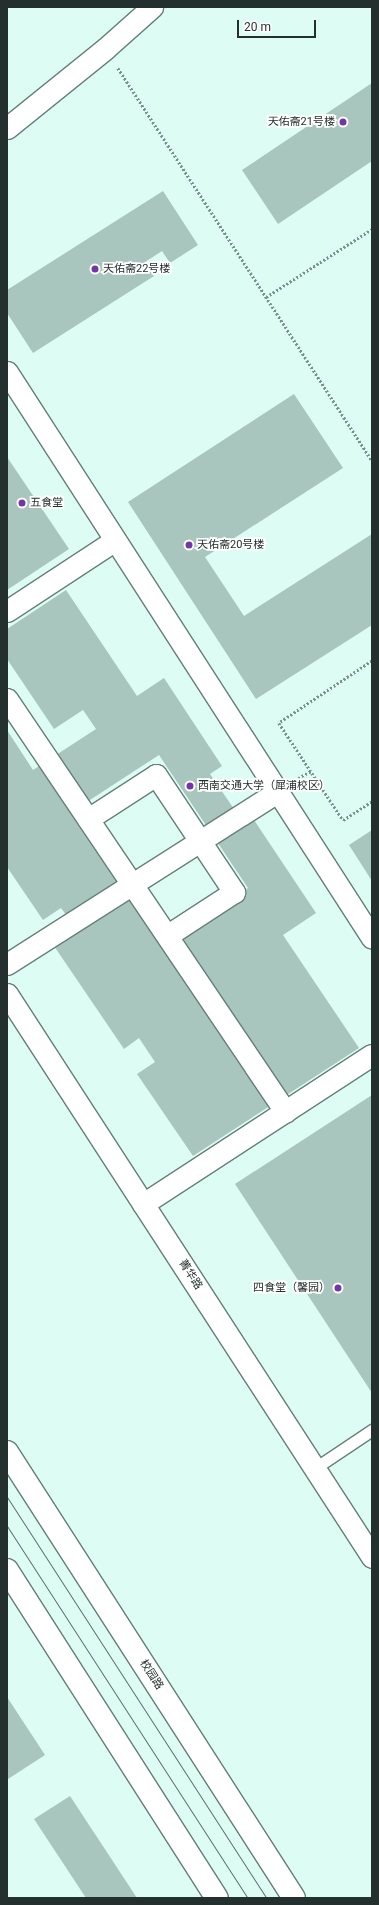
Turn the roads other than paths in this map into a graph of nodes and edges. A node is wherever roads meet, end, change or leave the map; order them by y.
1 (152, 7) edge
2 (7, 128) edge
3 (7, 372) edge
4 (115, 540) junction
5 (7, 611) edge
6 (7, 699) edge
7 (278, 792) junction
8 (88, 819) junction
9 (200, 840) junction
10 (132, 883) junction
11 (168, 935) junction
12 (372, 938) edge
13 (7, 964) edge
14 (7, 994) edge
15 (372, 1055) edge
16 (286, 1112) junction
17 (143, 1204) junction
18 (372, 1430) edge
19 (7, 1452) edge
20 (315, 1468) junction
21 (372, 1557) edge
22 (7, 1570) edge
23 (217, 1898) edge
24 (294, 1898) edge

1 - 2 street
3 - 4 street
4 - 5 street
4 - 7 street
6 - 8 street
7 - 9 street
7 - 12 street
8 - 9 street
8 - 10 street
9 - 10 street
9 - 11 street
10 - 11 street
10 - 13 street
11 - 16 street
14 - 17 street, 菁华路
15 - 16 street
16 - 17 street
17 - 20 street, 菁华路
18 - 20 lane
19 - 24 street, 校园路
20 - 21 street, 菁华路
22 - 23 street

